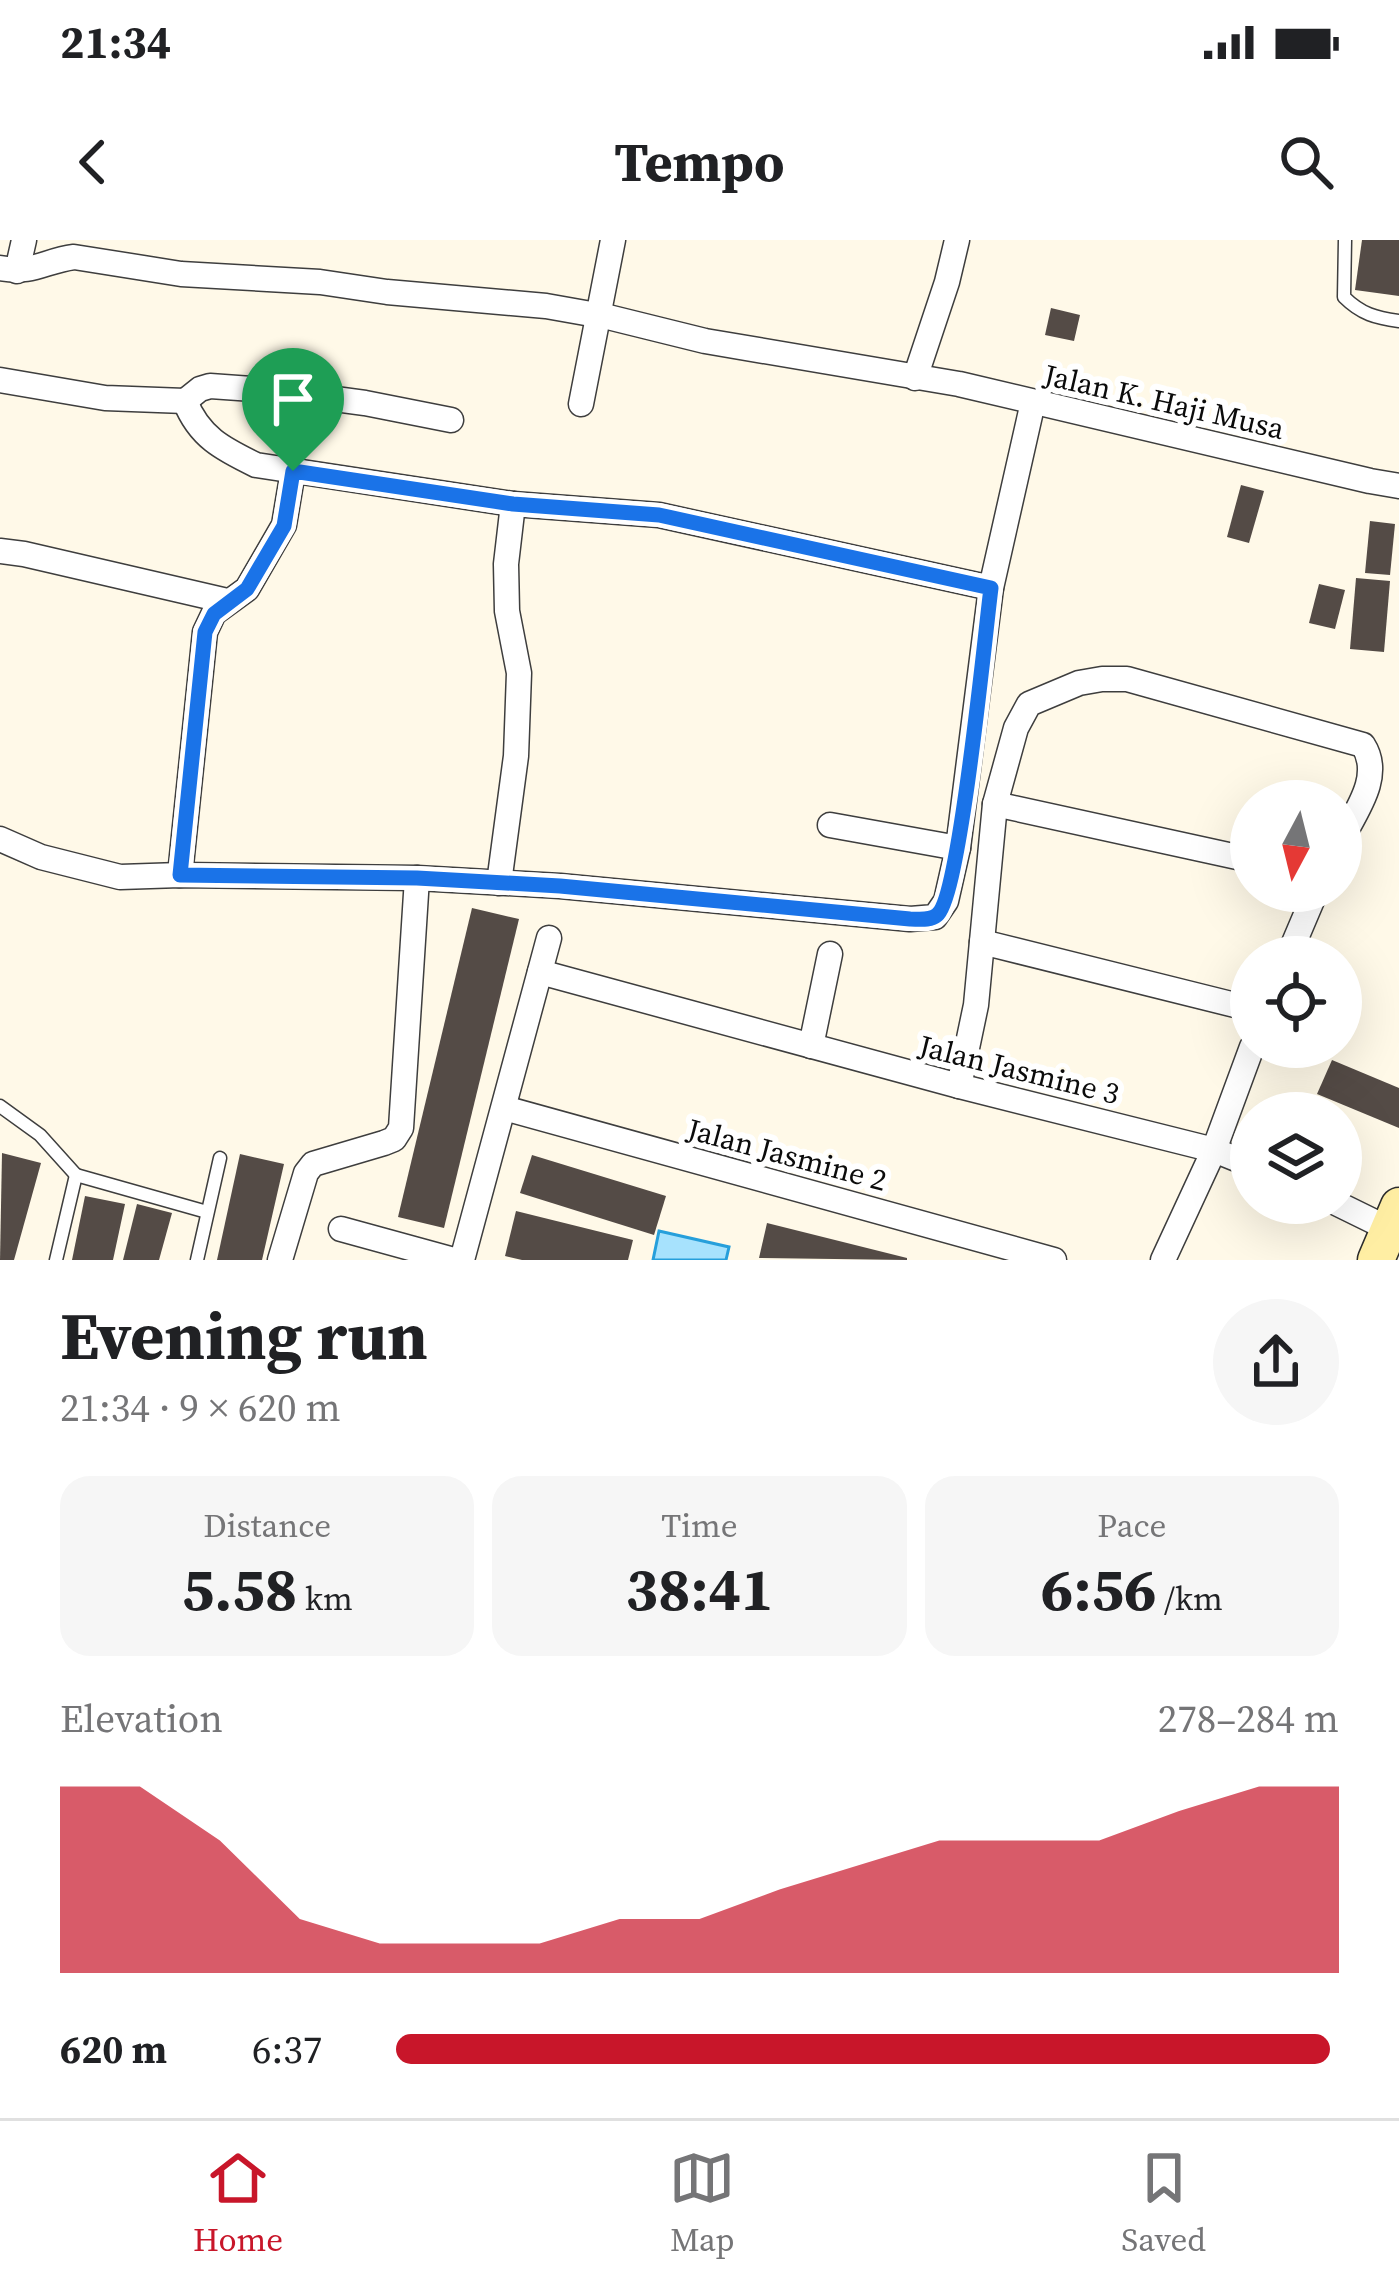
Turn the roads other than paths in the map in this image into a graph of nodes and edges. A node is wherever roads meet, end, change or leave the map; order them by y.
1 (24, 240) edge
2 (613, 240) edge
3 (957, 240) edge
4 (1345, 240) edge
5 (9, 269) edge
6 (598, 315) junction
7 (1399, 321) edge
8 (915, 378) junction
9 (0, 380) edge
10 (185, 401) junction
11 (1033, 402) junction
12 (581, 404) dead end
13 (451, 420) dead end
14 (293, 471) junction
15 (1399, 485) edge
16 (513, 504) junction
17 (0, 551) edge
18 (991, 588) junction
19 (227, 601) junction
20 (1362, 798) edge
21 (995, 804) junction
22 (830, 825) dead end
23 (0, 839) edge
24 (958, 848) junction
25 (1230, 855) edge
26 (180, 875) junction
27 (417, 878) junction
28 (499, 883) junction
29 (549, 938) dead end
30 (982, 942) junction
31 (830, 954) dead end
32 (540, 972) junction
33 (1230, 1004) edge
34 (811, 1046) junction
35 (1244, 1068) edge
36 (959, 1086) junction
37 (0, 1106) edge
38 (504, 1108) junction
39 (1214, 1150) junction
40 (1230, 1156) edge
41 (220, 1158) dead end
42 (76, 1175) junction
43 (207, 1212) junction
44 (341, 1229) dead end
45 (56, 1260) edge
46 (196, 1260) edge
47 (280, 1260) edge
48 (458, 1260) edge
49 (1054, 1260) edge
50 (1163, 1260) edge

1 - 5 street
2 - 6 street
3 - 8 street
4 - 7 lane
5 - 6 street, Jalan K. Haji Musa
6 - 8 street, Jalan K. Haji Musa
6 - 12 street
8 - 11 street, Jalan K. Haji Musa
9 - 10 street
10 - 13 street
10 - 14 street
11 - 15 street, Jalan K. Haji Musa
11 - 18 street
14 - 16 street
14 - 19 street
16 - 18 street
16 - 28 street
17 - 19 street
18 - 24 street
19 - 26 street
20 - 21 street
21 - 25 street
21 - 30 street
22 - 24 street
23 - 26 street
24 - 28 street
26 - 27 street
27 - 28 street
27 - 47 street
29 - 32 street
30 - 33 street
30 - 36 street
31 - 34 street
32 - 34 street, Jalan Jasmine 3
32 - 38 street
34 - 36 street, Jalan Jasmine 3
35 - 39 street
36 - 39 street, Jalan Jasmine 3
37 - 42 lane
38 - 48 street
38 - 49 street, Jalan Jasmine 2
39 - 40 street, Jalan Jasmine 3
39 - 50 street
41 - 43 lane
42 - 43 lane
42 - 45 lane
43 - 46 lane
44 - 48 street

